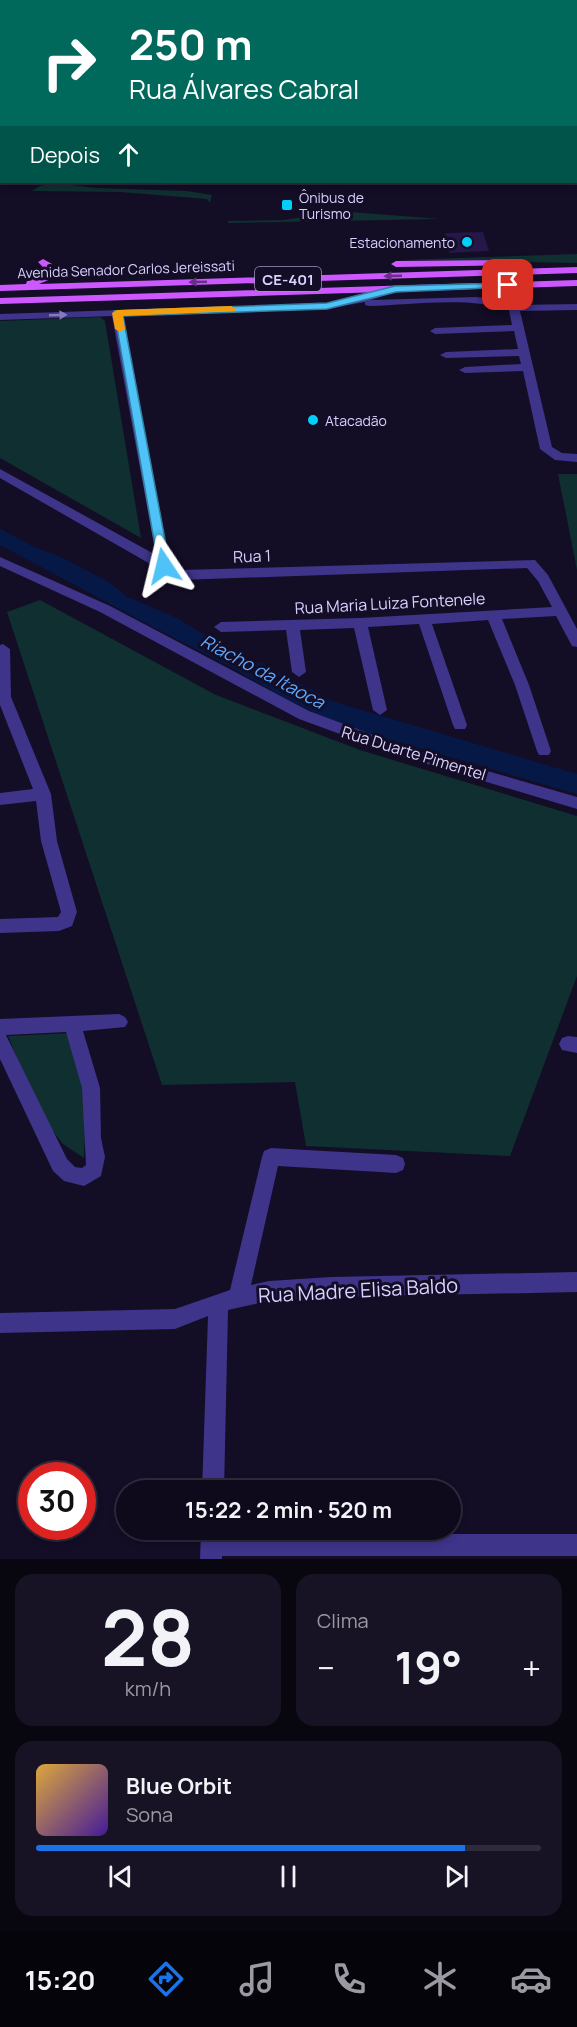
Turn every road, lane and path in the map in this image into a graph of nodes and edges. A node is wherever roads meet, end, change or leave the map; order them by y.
1 (43, 262) dead end
2 (396, 264) dead end
3 (577, 269) edge
4 (577, 283) edge
5 (0, 288) edge
6 (14, 288) junction
7 (395, 289) junction
8 (0, 301) edge
9 (342, 304) junction
10 (577, 306) edge
11 (514, 308) junction
12 (117, 313) junction
13 (0, 317) edge
14 (518, 328) junction
15 (435, 331) dead end
16 (524, 352) junction
17 (446, 355) dead end
18 (527, 367) junction
19 (465, 370) dead end
20 (577, 458) edge
21 (0, 473) edge
22 (0, 561) edge
23 (164, 566) junction
24 (560, 611) junction
25 (493, 615) junction
26 (424, 620) junction
27 (360, 623) junction
28 (292, 624) junction
29 (220, 627) dead end
30 (577, 642) edge
31 (3, 649) dead end
32 (299, 672) dead end
33 (380, 710) dead end
34 (460, 725) dead end
35 (544, 751) dead end
36 (43, 794) junction
37 (0, 799) edge
38 (577, 803) edge
39 (0, 926) edge
40 (120, 1022) dead end
41 (73, 1025) junction
42 (0, 1027) edge
43 (0, 1040) edge
44 (396, 1164) dead end
45 (577, 1282) edge
46 (228, 1300) junction
47 (0, 1323) edge
48 (214, 1480) edge
49 (212, 1545) edge
50 (577, 1545) edge
51 (464, 1552) edge

1 - 6 main road
2 - 3 main road
3 -> 6 main road, Avenida Senador Carlos Jereissati / CE-401
4 - 7 main road, Avenida Senador Carlos Jereissati / CE-401
5 - 6 main road, Avenida Senador Carlos Jereissati / CE-401
7 - 8 main road, Avenida Senador Carlos Jereissati / CE-401
7 - 9 street
9 - 11 street
9 - 12 street
10 - 11 street
11 - 14 street
13 -> 12 street
12 - 23 street
14 - 15 street
14 - 16 street
16 - 17 street
16 - 18 street
18 - 19 street
18 - 20 street
21 - 23 street, Rua 1
22 - 38 street, Rua Duarte Pimentel
23 - 24 street, Rua 1
24 - 25 street, Rua Maria Luiza Fontenele
24 - 30 street
25 - 26 street, Rua Maria Luiza Fontenele
25 - 35 street
26 - 27 street, Rua Maria Luiza Fontenele
26 - 34 street
27 - 28 street, Rua Maria Luiza Fontenele
27 - 33 street
28 - 29 street, Rua Maria Luiza Fontenele
28 - 32 street
31 - 36 street
36 - 37 street
36 - 39 street
40 - 41 street
41 - 42 street
41 - 43 street
44 - 46 street
45 - 46 street, Rua Madre Elisa Baldo
46 - 47 street, Rua Madre Elisa Baldo
46 - 48 street
49 - 51 street
50 - 51 street

